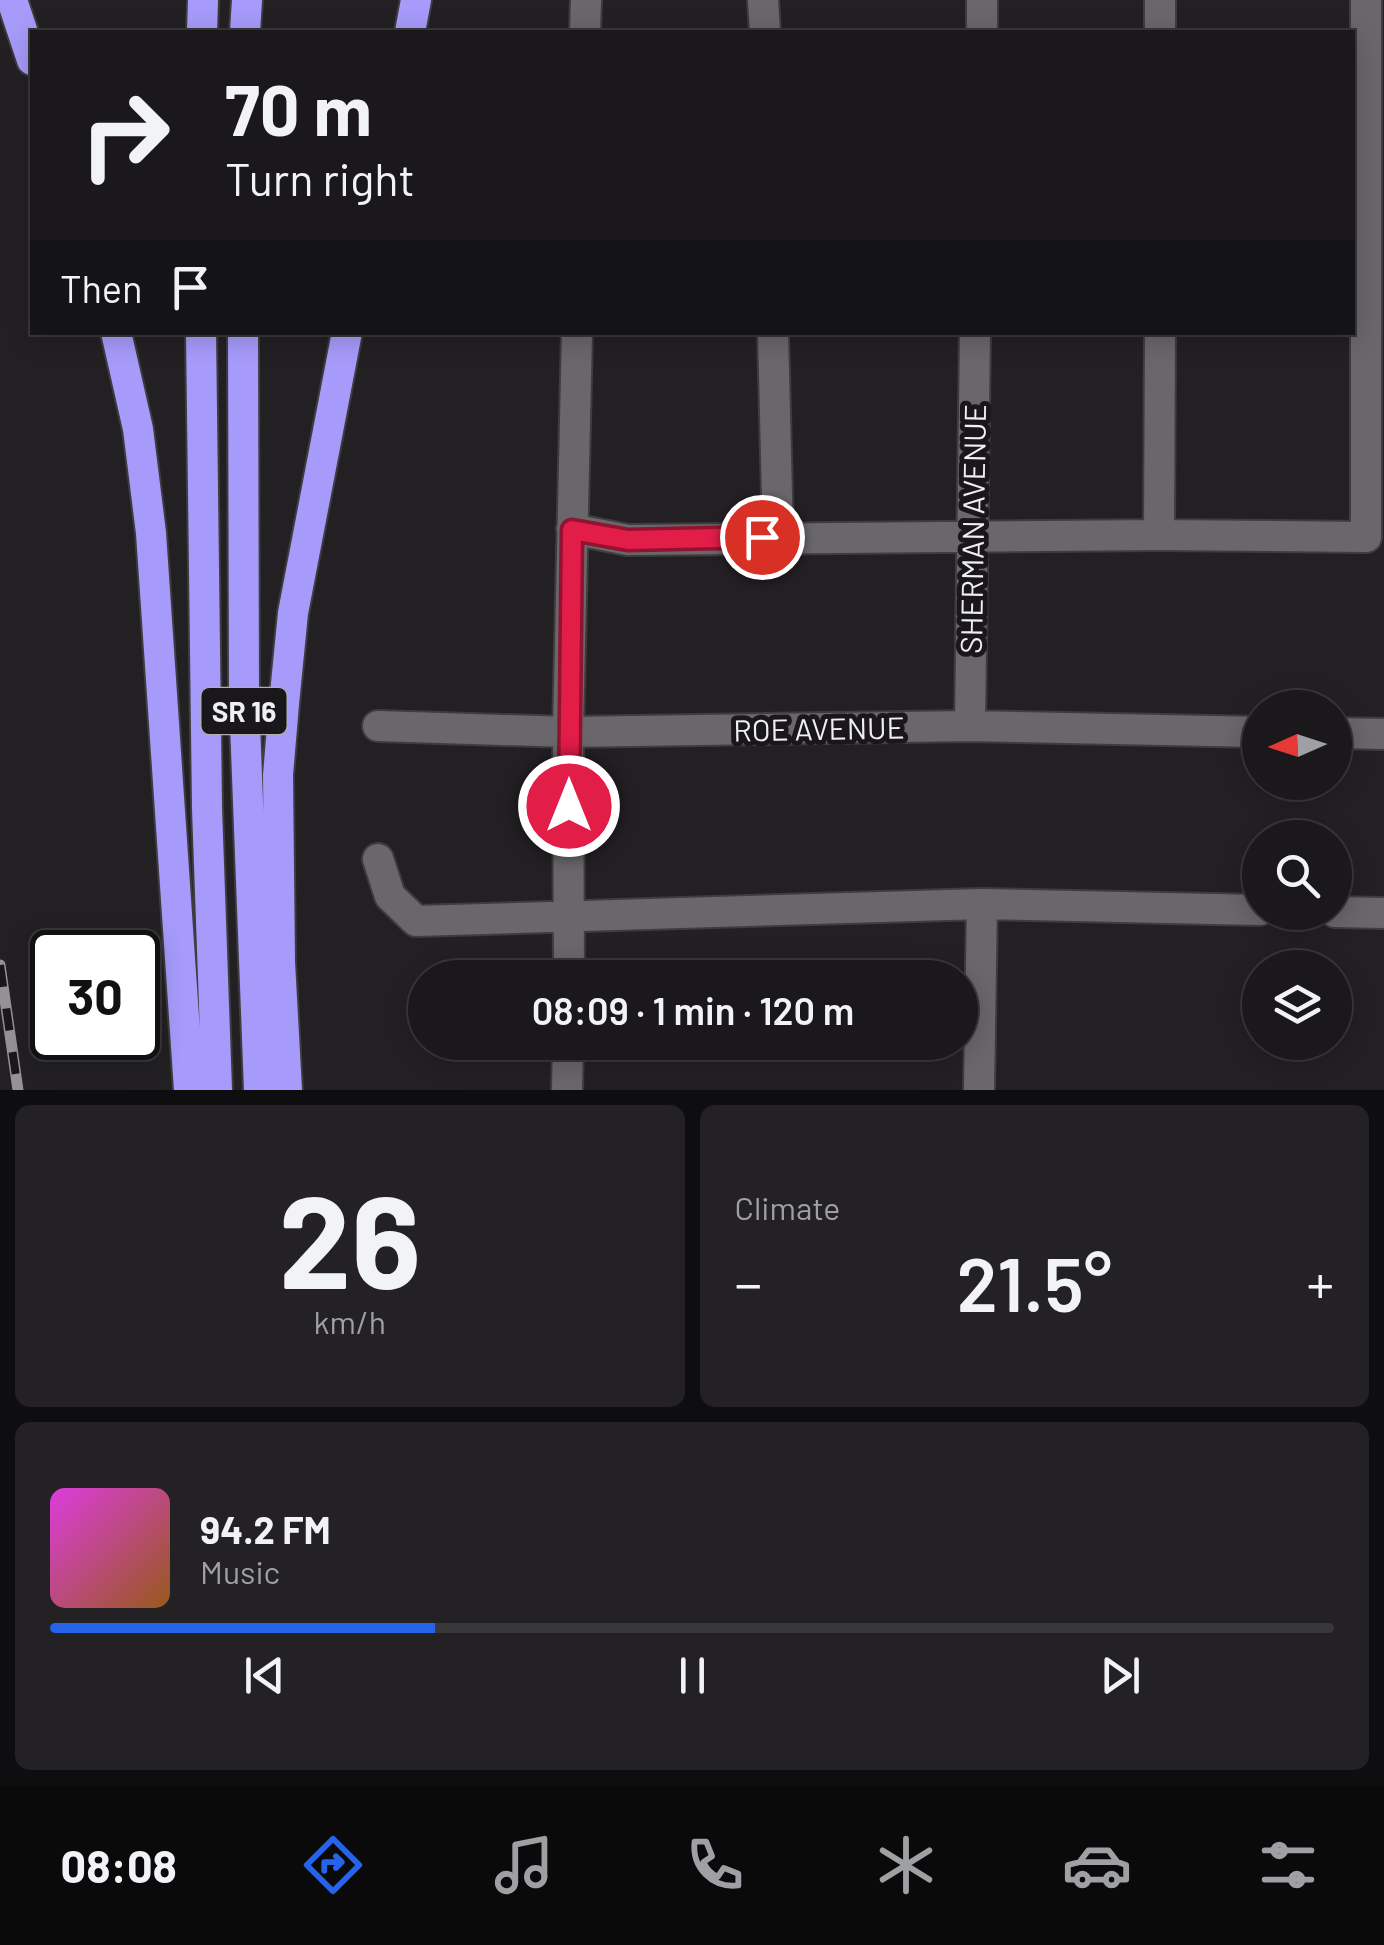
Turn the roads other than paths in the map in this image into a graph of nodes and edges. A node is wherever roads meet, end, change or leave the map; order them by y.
1 (12, 0) edge
2 (202, 0) edge
3 (247, 0) edge
4 (416, 0) edge
5 (586, 0) edge
6 (763, 0) edge
7 (982, 0) edge
8 (1160, 0) edge
9 (1366, 0) edge
10 (202, 30) edge
11 (245, 30) edge
12 (410, 30) edge
13 (585, 30) edge
14 (765, 30) edge
15 (982, 30) edge
16 (1160, 30) edge
17 (30, 54) edge
18 (1375, 114) edge
19 (117, 335) edge
20 (201, 335) edge
21 (243, 335) edge
22 (346, 335) edge
23 (577, 335) edge
24 (773, 335) edge
25 (976, 335) edge
26 (1160, 335) edge
27 (572, 530) junction
28 (1375, 534) edge
29 (1159, 535) junction
30 (778, 537) junction
31 (971, 539) junction
32 (378, 726) dead end
33 (970, 726) junction
34 (568, 732) junction
35 (1242, 732) edge
36 (1352, 734) edge
37 (1384, 734) edge
38 (378, 859) dead end
39 (982, 904) junction
40 (1242, 910) edge
41 (1352, 912) edge
42 (1384, 912) edge
43 (570, 916) junction
44 (569, 960) edge
45 (568, 1060) edge
46 (189, 1090) edge
47 (217, 1090) edge
48 (259, 1090) edge
49 (287, 1090) edge
50 (567, 1090) edge
51 (979, 1090) edge

1 - 17 highway
2 - 10 highway
3 - 11 highway
4 - 12 highway
5 - 13 street
6 - 14 street
7 - 15 street
8 - 16 street
9 - 18 street
18 - 28 street
19 - 46 highway
20 - 47 highway, SR 16
21 - 48 highway, SR 16
22 - 49 highway
23 - 27 street
24 - 30 street
25 - 31 street, SHERMAN AVENUE
26 - 29 street
27 - 30 street
27 - 34 street
28 - 29 street
29 - 31 street
30 - 31 street
31 - 33 street, SHERMAN AVENUE
32 - 34 street, ROE AVENUE
33 - 34 street, ROE AVENUE
33 - 35 street, ROE AVENUE
34 - 43 street
36 - 37 street
38 - 43 street
39 - 40 street
39 - 43 street
39 - 51 street
41 - 42 street
43 - 44 street
45 - 50 street

